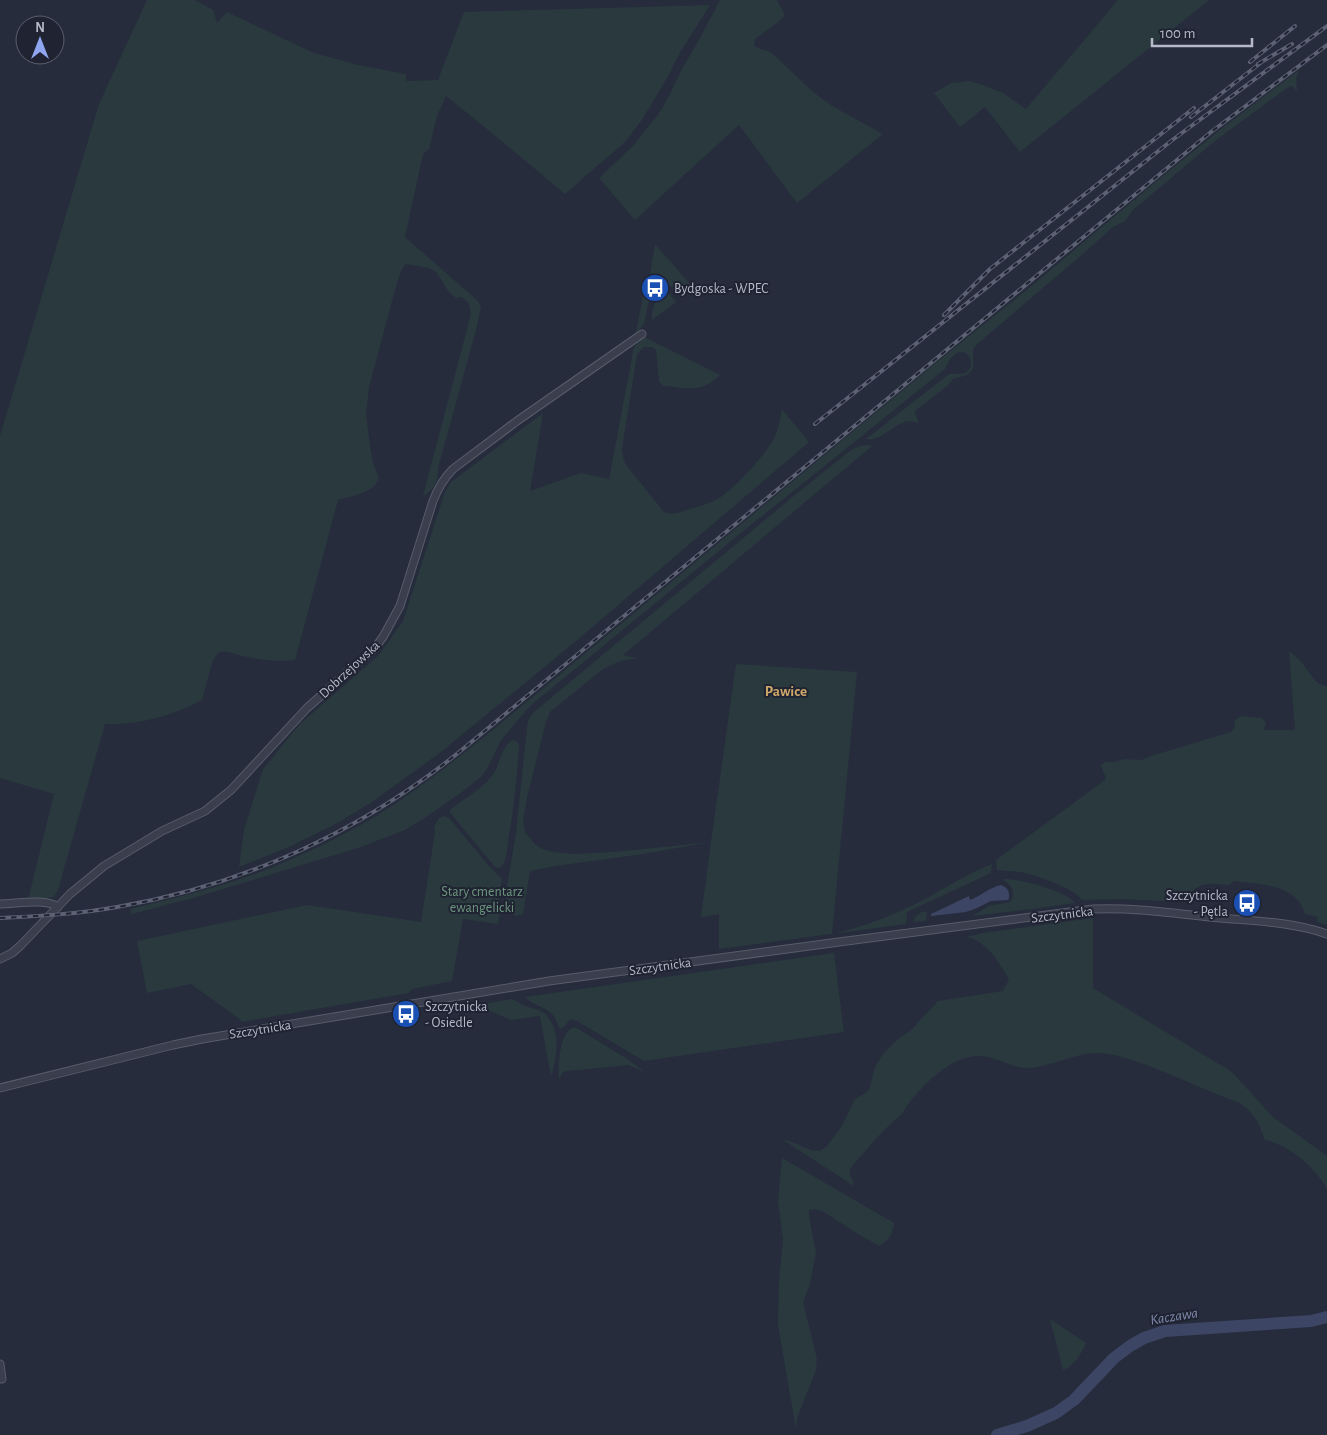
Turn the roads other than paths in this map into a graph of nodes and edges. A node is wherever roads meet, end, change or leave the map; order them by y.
1 (642, 334) dead end
2 (0, 904) edge
3 (58, 907) junction
4 (1327, 934) edge
5 (0, 959) edge
6 (0, 1088) edge
7 (0, 1364) edge
8 (0, 1379) edge

1 - 3 street, Dobrzejowska
2 - 3 street
3 - 5 street, Dobrzejowska
4 - 6 street, Szczytnicka
7 - 8 street

